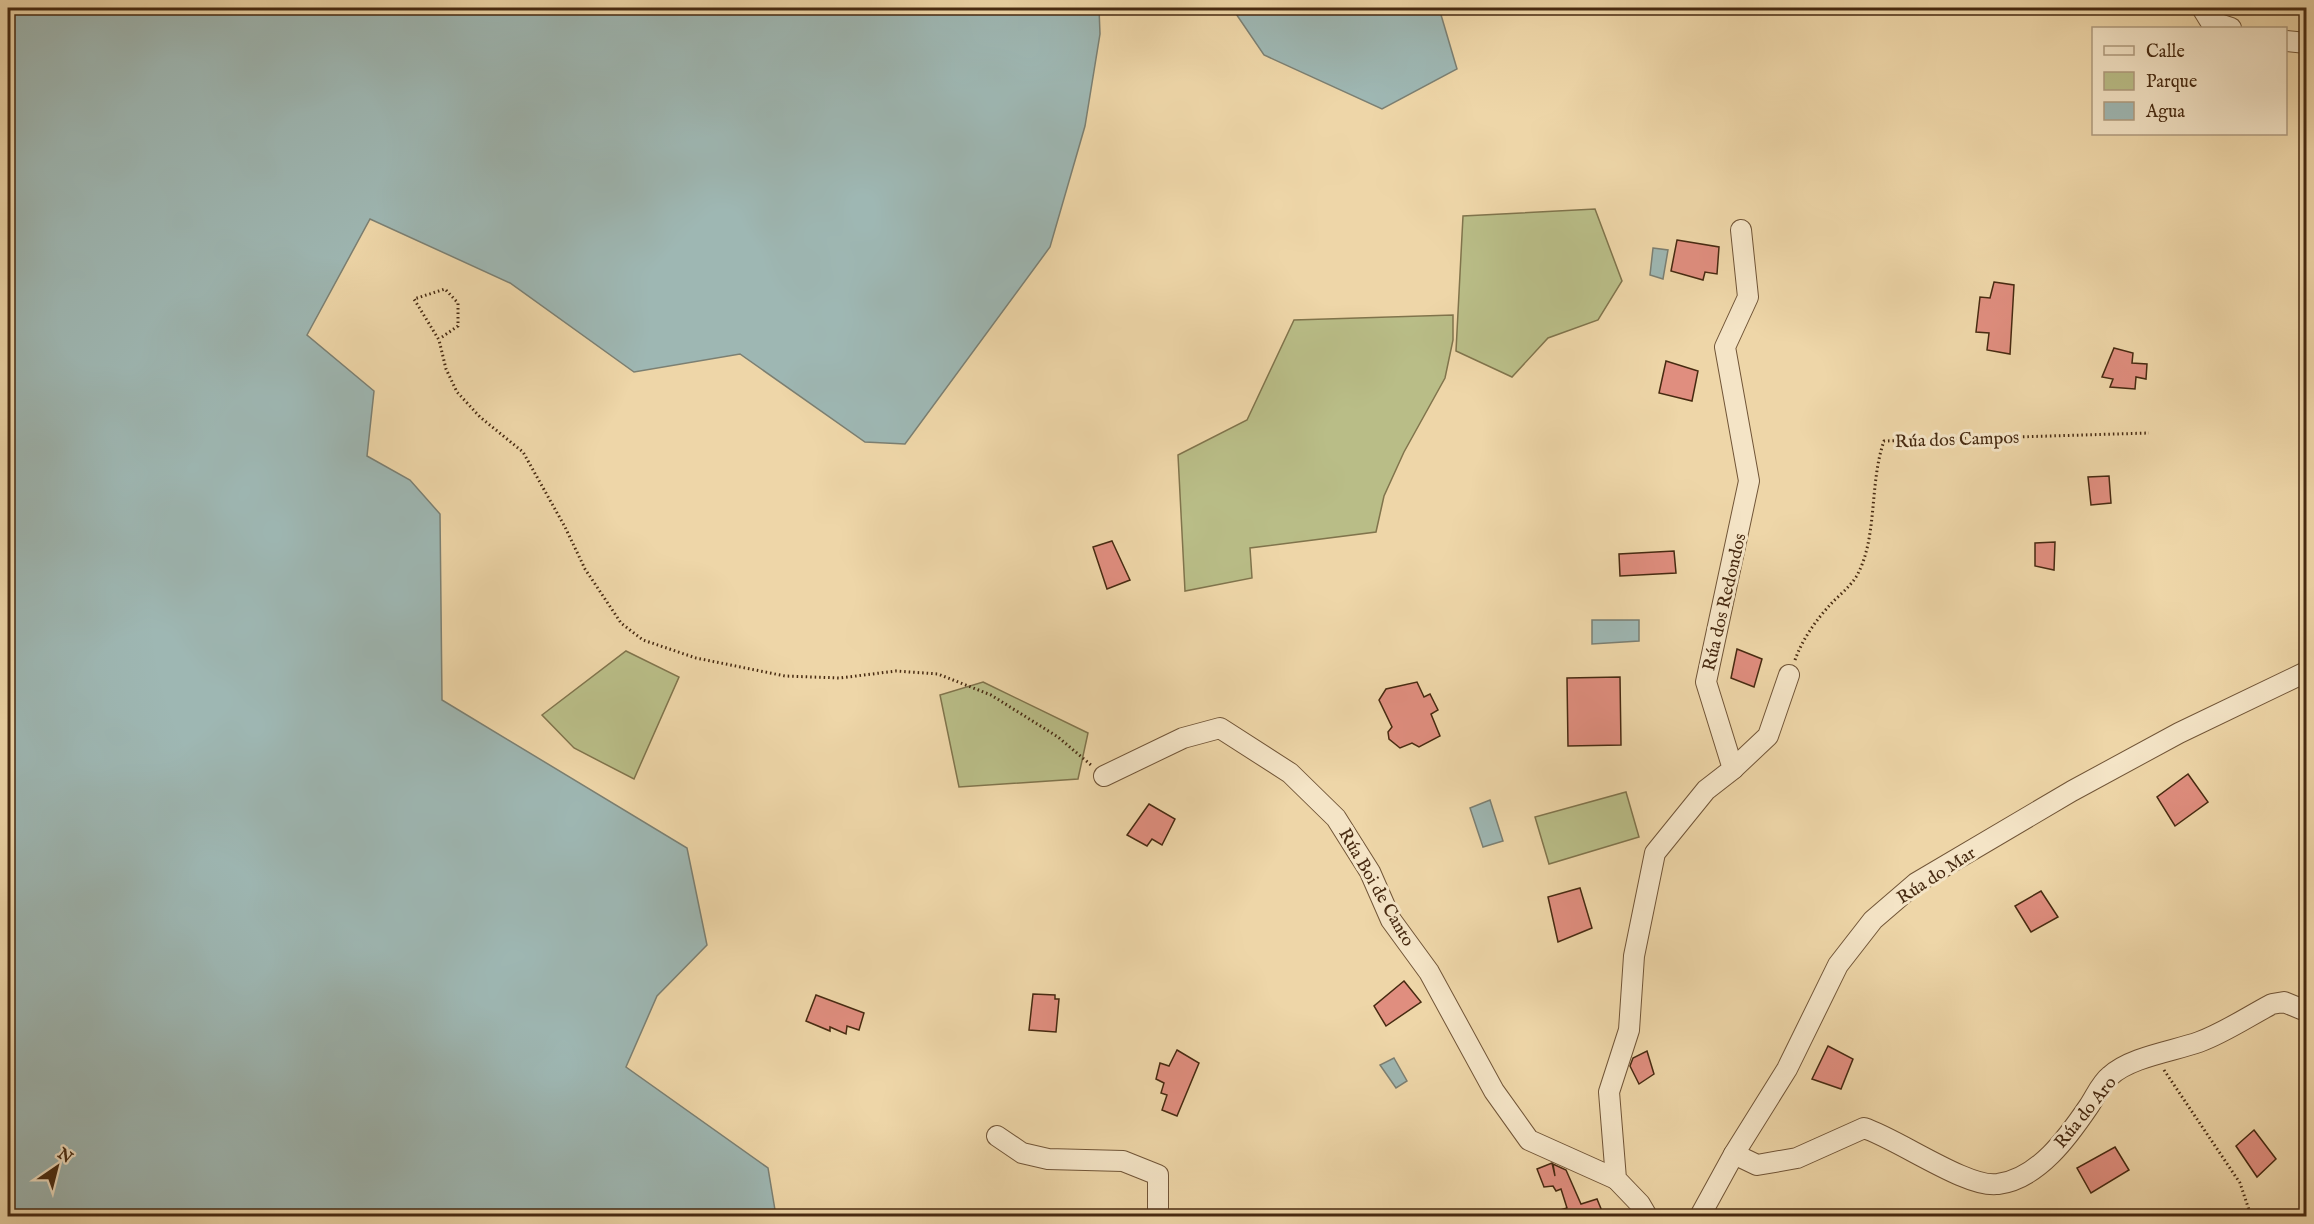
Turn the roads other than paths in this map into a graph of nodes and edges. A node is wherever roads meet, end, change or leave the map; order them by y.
1 (2202, 8) edge
2 (2228, 27) edge
3 (2287, 41) edge
4 (2307, 43) edge
5 (1741, 230) dead end
6 (2307, 672) edge
7 (1789, 675) road end
8 (1733, 769) junction
9 (1104, 777) road end
10 (2307, 1011) edge
11 (997, 1136) dead end
12 (1734, 1154) junction
13 (1616, 1179) junction
14 (1158, 1216) edge
15 (1647, 1216) edge
16 (1700, 1216) edge

1 - 2 street
3 - 4 street
5 - 8 street, Rúa dos Redondos
6 - 12 street, Rúa do Mar
7 - 8 street
8 - 13 street
9 - 13 street, Rúa Boi de Canto
10 - 12 street, Rúa do Aro
11 - 14 street
12 - 16 street, Rúa do Mar
13 - 15 street

